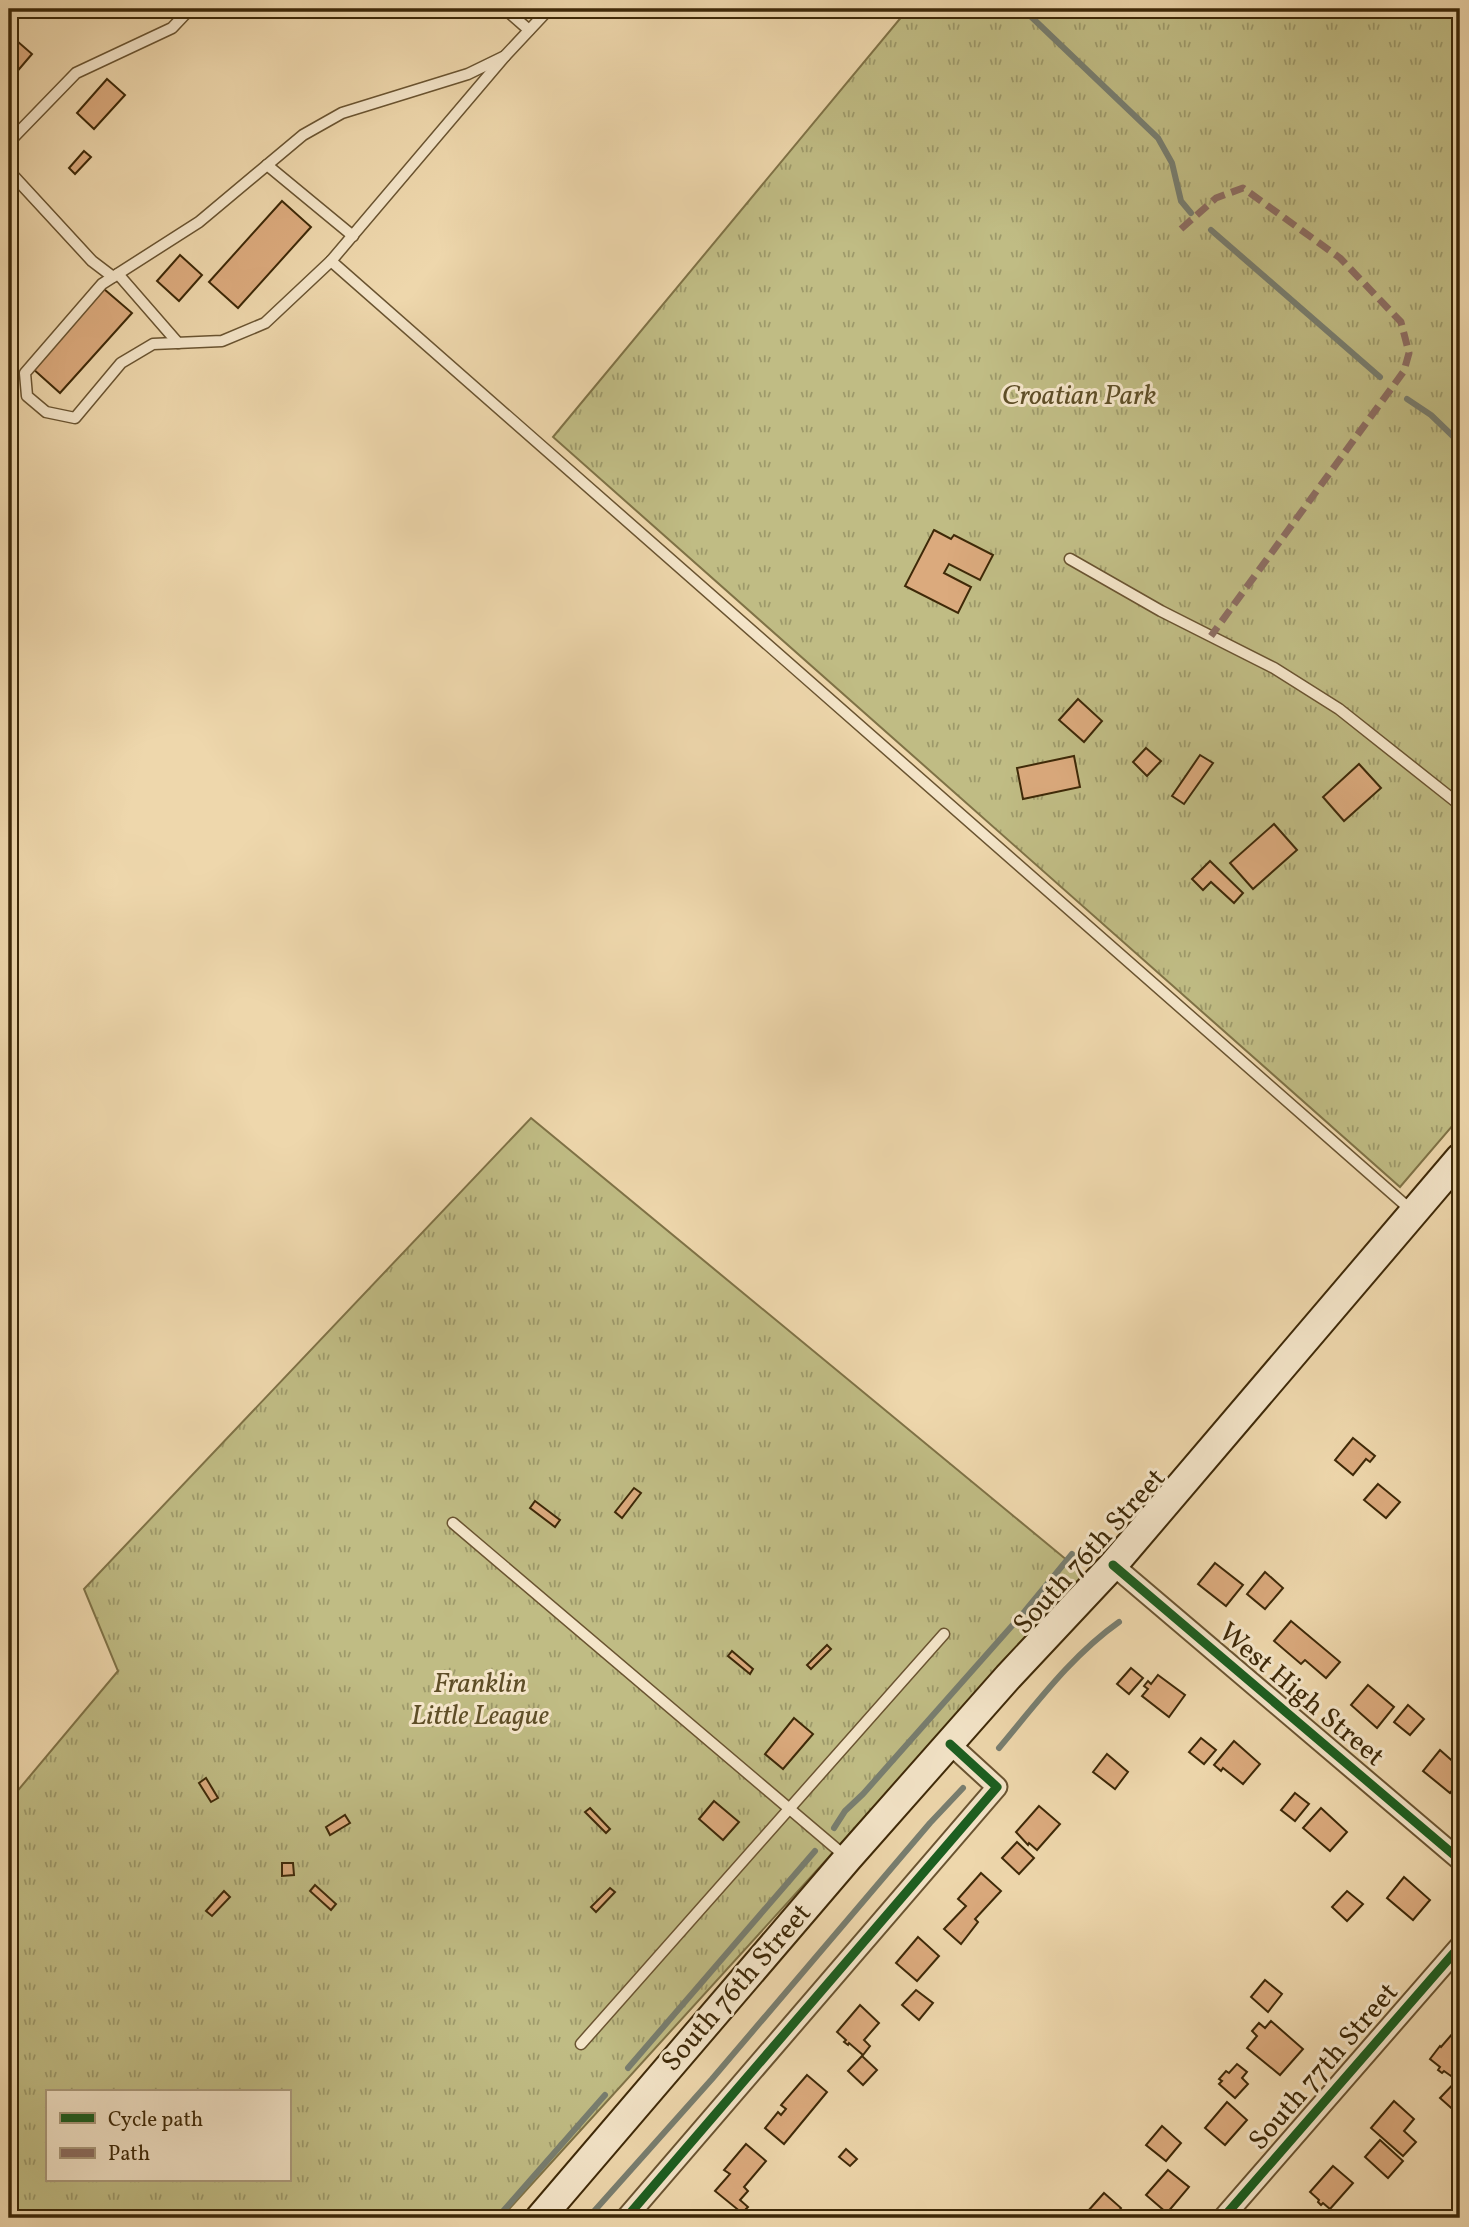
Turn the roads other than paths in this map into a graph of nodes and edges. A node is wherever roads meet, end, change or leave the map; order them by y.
1 (190, 9) edge
2 (506, 9) edge
3 (549, 9) edge
4 (529, 30) junction
5 (505, 56) junction
6 (9, 148) edge
7 (267, 165) junction
8 (9, 171) edge
9 (352, 236) junction
10 (331, 261) junction
11 (116, 276) junction
12 (178, 343) junction
13 (1070, 559) dead end
14 (1460, 805) edge
15 (1460, 1158) edge
16 (1414, 1213) junction
17 (453, 1523) dead end
18 (1113, 1565) junction
19 (944, 1634) dead end
20 (950, 1744) junction
21 (791, 1810) junction
22 (848, 1858) junction
23 (1460, 1860) edge
24 (1460, 1946) edge
25 (581, 2045) dead end
26 (540, 2218) edge
27 (626, 2218) edge
28 (1223, 2218) edge

1 - 6 lane
2 - 4 lane
3 - 4 lane
4 - 5 lane
5 - 7 lane
5 - 9 lane
7 - 9 lane
7 - 11 lane
8 - 11 lane
9 - 10 lane
10 - 12 lane
10 - 16 lane
11 - 12 lane
11 - 12 lane
13 - 14 lane
15 - 16 main road, South 76th Street
16 - 18 main road, South 76th Street
17 - 21 lane
18 - 20 main road, South 76th Street
18 - 23 street, West High Street
19 - 21 lane
20 - 22 main road, South 76th Street
20 - 27 street
21 - 22 lane
21 - 25 lane
22 - 26 main road, South 76th Street
24 - 28 street, South 77th Street

